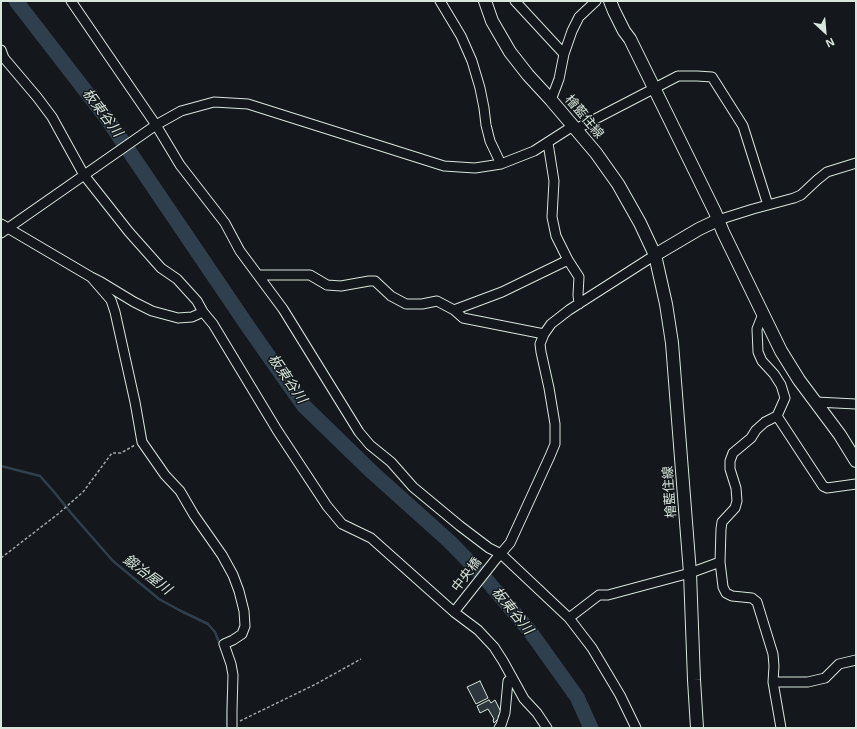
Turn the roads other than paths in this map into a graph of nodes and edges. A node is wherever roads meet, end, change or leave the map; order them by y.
1 (71, 1) edge
2 (440, 1) edge
3 (485, 1) edge
4 (515, 1) edge
5 (596, 1) edge
6 (610, 1) edge
7 (1, 50) edge
8 (564, 54) junction
9 (654, 88) junction
10 (551, 100) junction
11 (156, 125) junction
12 (575, 128) junction
13 (548, 142) junction
14 (856, 163) edge
15 (501, 164) junction
16 (84, 175) junction
17 (768, 205) junction
18 (718, 220) junction
19 (4, 228) edge
20 (655, 255) junction
21 (568, 260) junction
22 (258, 276) junction
23 (91, 277) junction
24 (579, 304) junction
25 (454, 310) junction
26 (203, 312) junction
27 (763, 314) junction
28 (544, 334) junction
29 (816, 402) junction
30 (856, 404) edge
31 (777, 416) junction
32 (856, 461) edge
33 (856, 484) edge
34 (498, 556) junction
35 (720, 562) junction
36 (690, 573) junction
37 (456, 610) junction
38 (569, 618) junction
39 (856, 660) edge
40 (512, 678) junction
41 (773, 682) junction
42 (232, 727) edge
43 (499, 728) edge
44 (547, 728) edge
45 (636, 728) edge
46 (698, 728) edge
47 (781, 728) edge

1 - 11 street
2 - 15 street
3 - 10 main road, 檜藍住線
4 - 8 street
5 - 8 street
6 - 9 main road
7 - 16 street
8 - 10 street
9 - 12 street
9 - 17 street
9 - 18 main road
10 - 12 main road, 檜藍住線
11 - 15 street
11 - 16 street
11 - 22 street
12 - 13 street
12 - 20 main road, 檜藍住線
13 - 15 street
13 - 21 street
14 - 17 street
16 - 19 street
16 - 26 street
17 - 18 street
18 - 20 main road
18 - 27 main road
19 - 23 street
20 - 24 street
20 - 36 main road, 檜藍住線
21 - 24 street
21 - 25 street
22 - 25 street
22 - 34 street
23 - 26 street
23 - 42 street
24 - 28 street
25 - 28 street
26 - 37 street
27 - 29 main road
27 - 31 street
28 - 34 street, 中央橋
29 - 30 street
29 - 32 main road
31 - 33 street
31 - 35 street
34 - 37 street, 中央橋
34 - 38 street
35 - 36 street
35 - 41 street
36 - 38 street
36 - 46 main road, 檜藍住線
37 - 40 street
38 - 45 street
39 - 41 street
40 - 43 street
40 - 44 street
41 - 47 street

